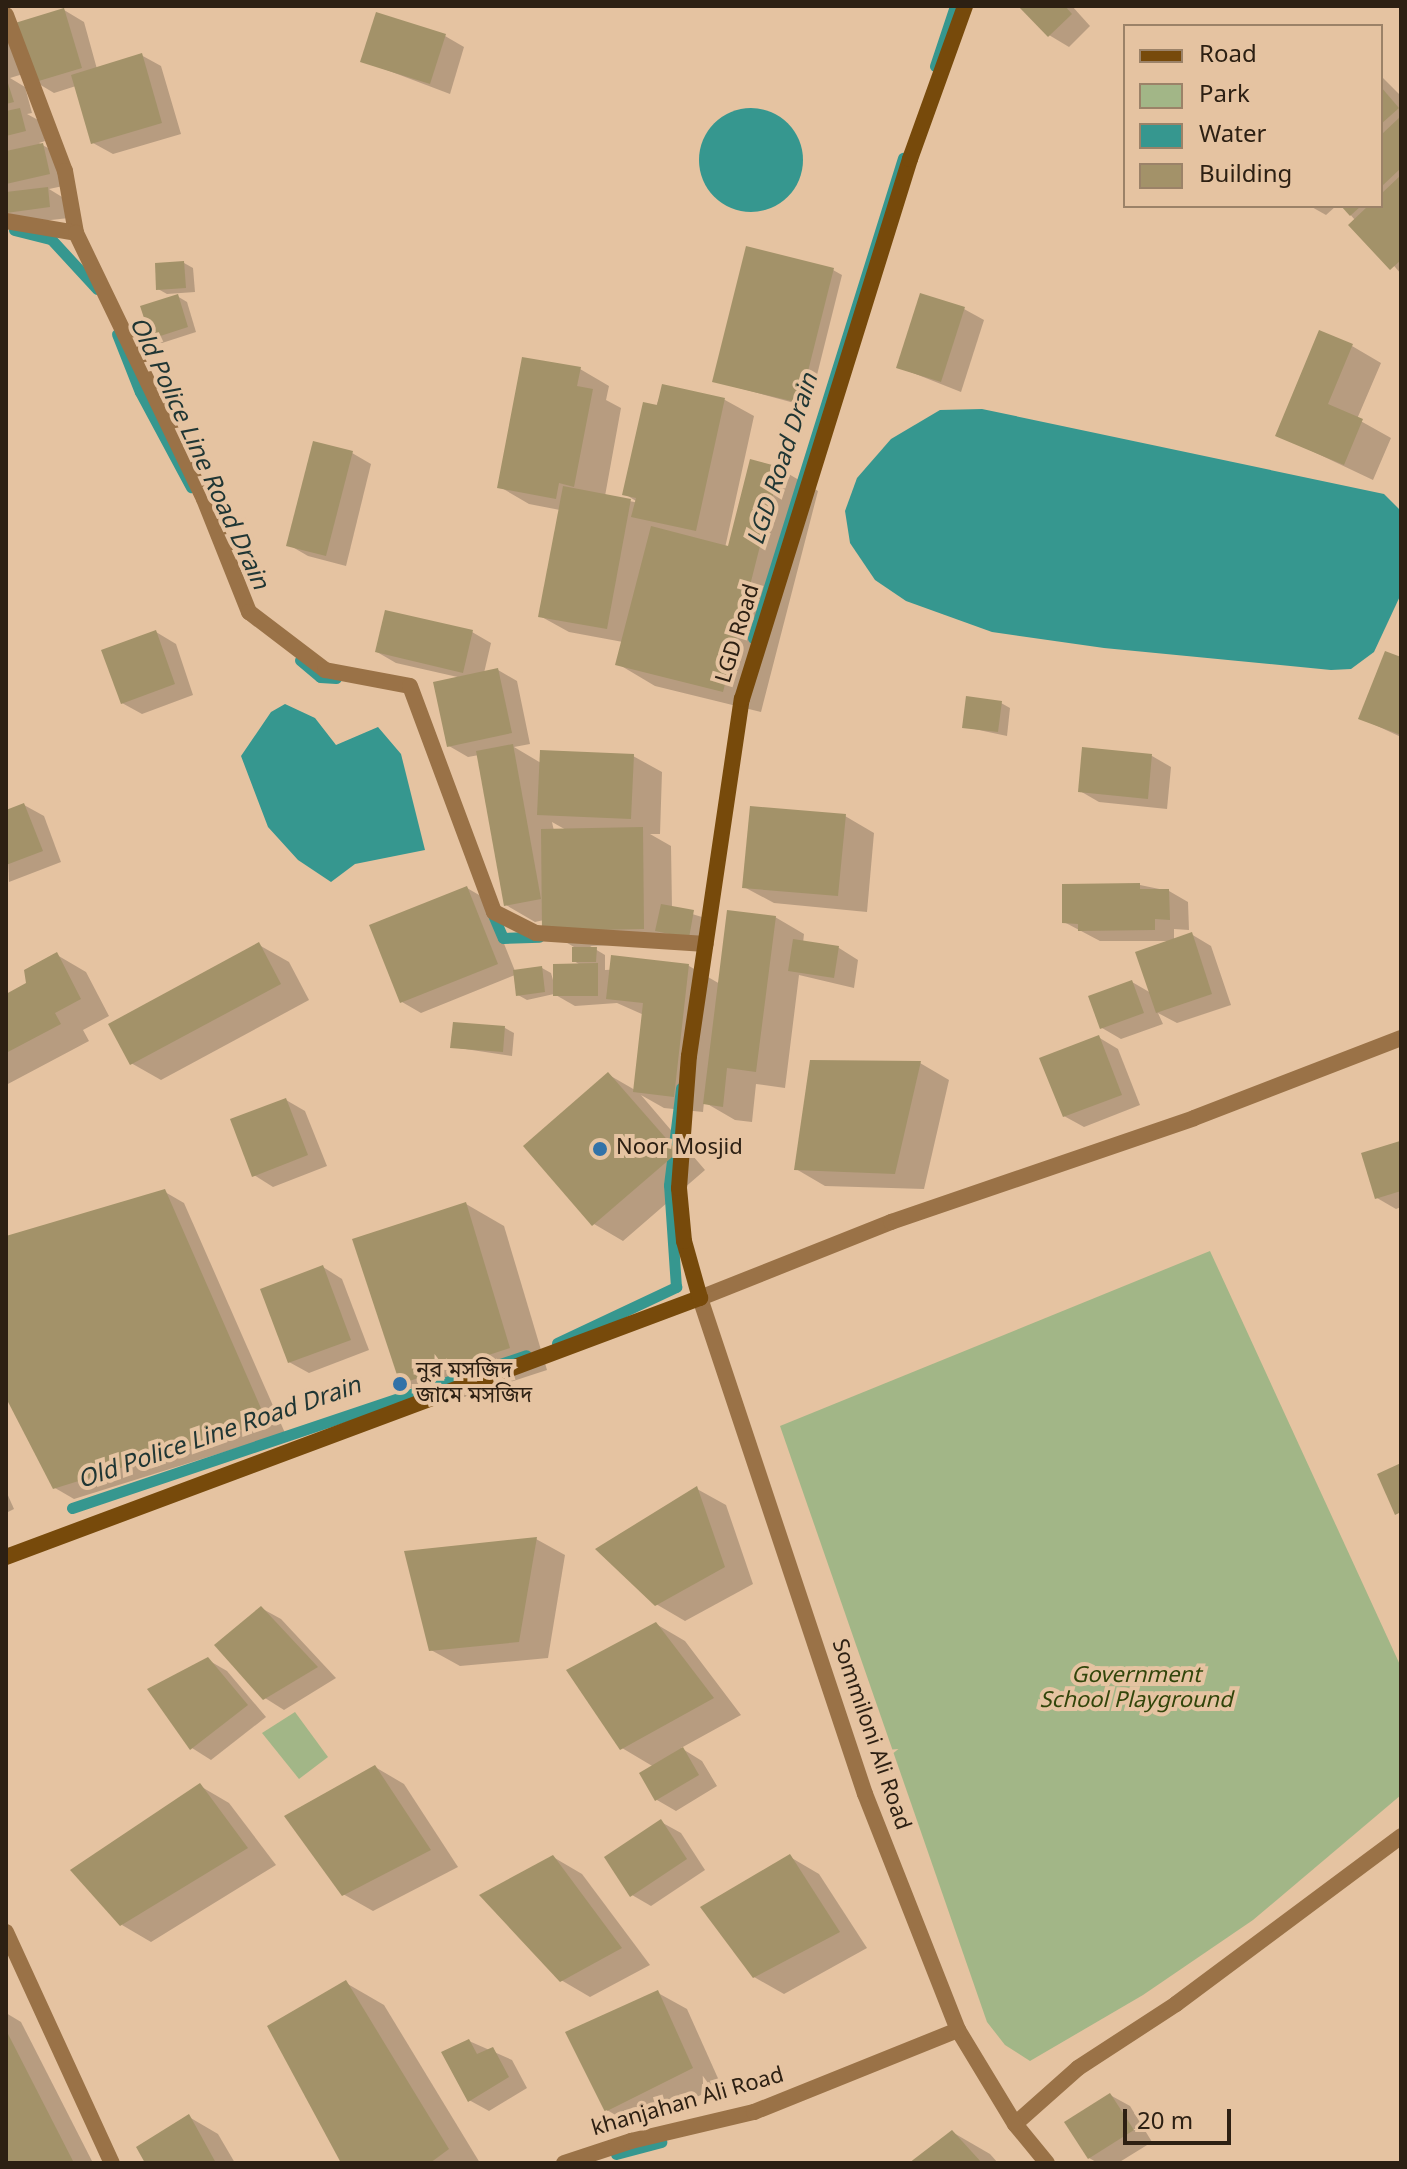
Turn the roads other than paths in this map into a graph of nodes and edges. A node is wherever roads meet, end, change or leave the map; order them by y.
1 (965, 6) edge
2 (6, 15) edge
3 (6, 221) edge
4 (76, 233) junction
5 (706, 944) junction
6 (1401, 1038) edge
7 (700, 1298) junction
8 (6, 1557) edge
9 (1401, 1836) edge
10 (6, 1932) edge
11 (958, 2030) junction
12 (1015, 2124) junction
13 (112, 2163) edge
14 (564, 2163) edge
15 (1047, 2163) edge

1 - 5 main road, LGD Road
2 - 4 street
3 - 4 street
4 - 5 street
5 - 7 main road, LGD Road
6 - 7 street
7 - 8 main road
7 - 11 street, Sommiloni Ali Road
9 - 12 street
10 - 13 street
11 - 12 street, Sommiloni Ali Road
11 - 14 street, khanjahan Ali Road
12 - 15 street, Sommiloni Ali Road

